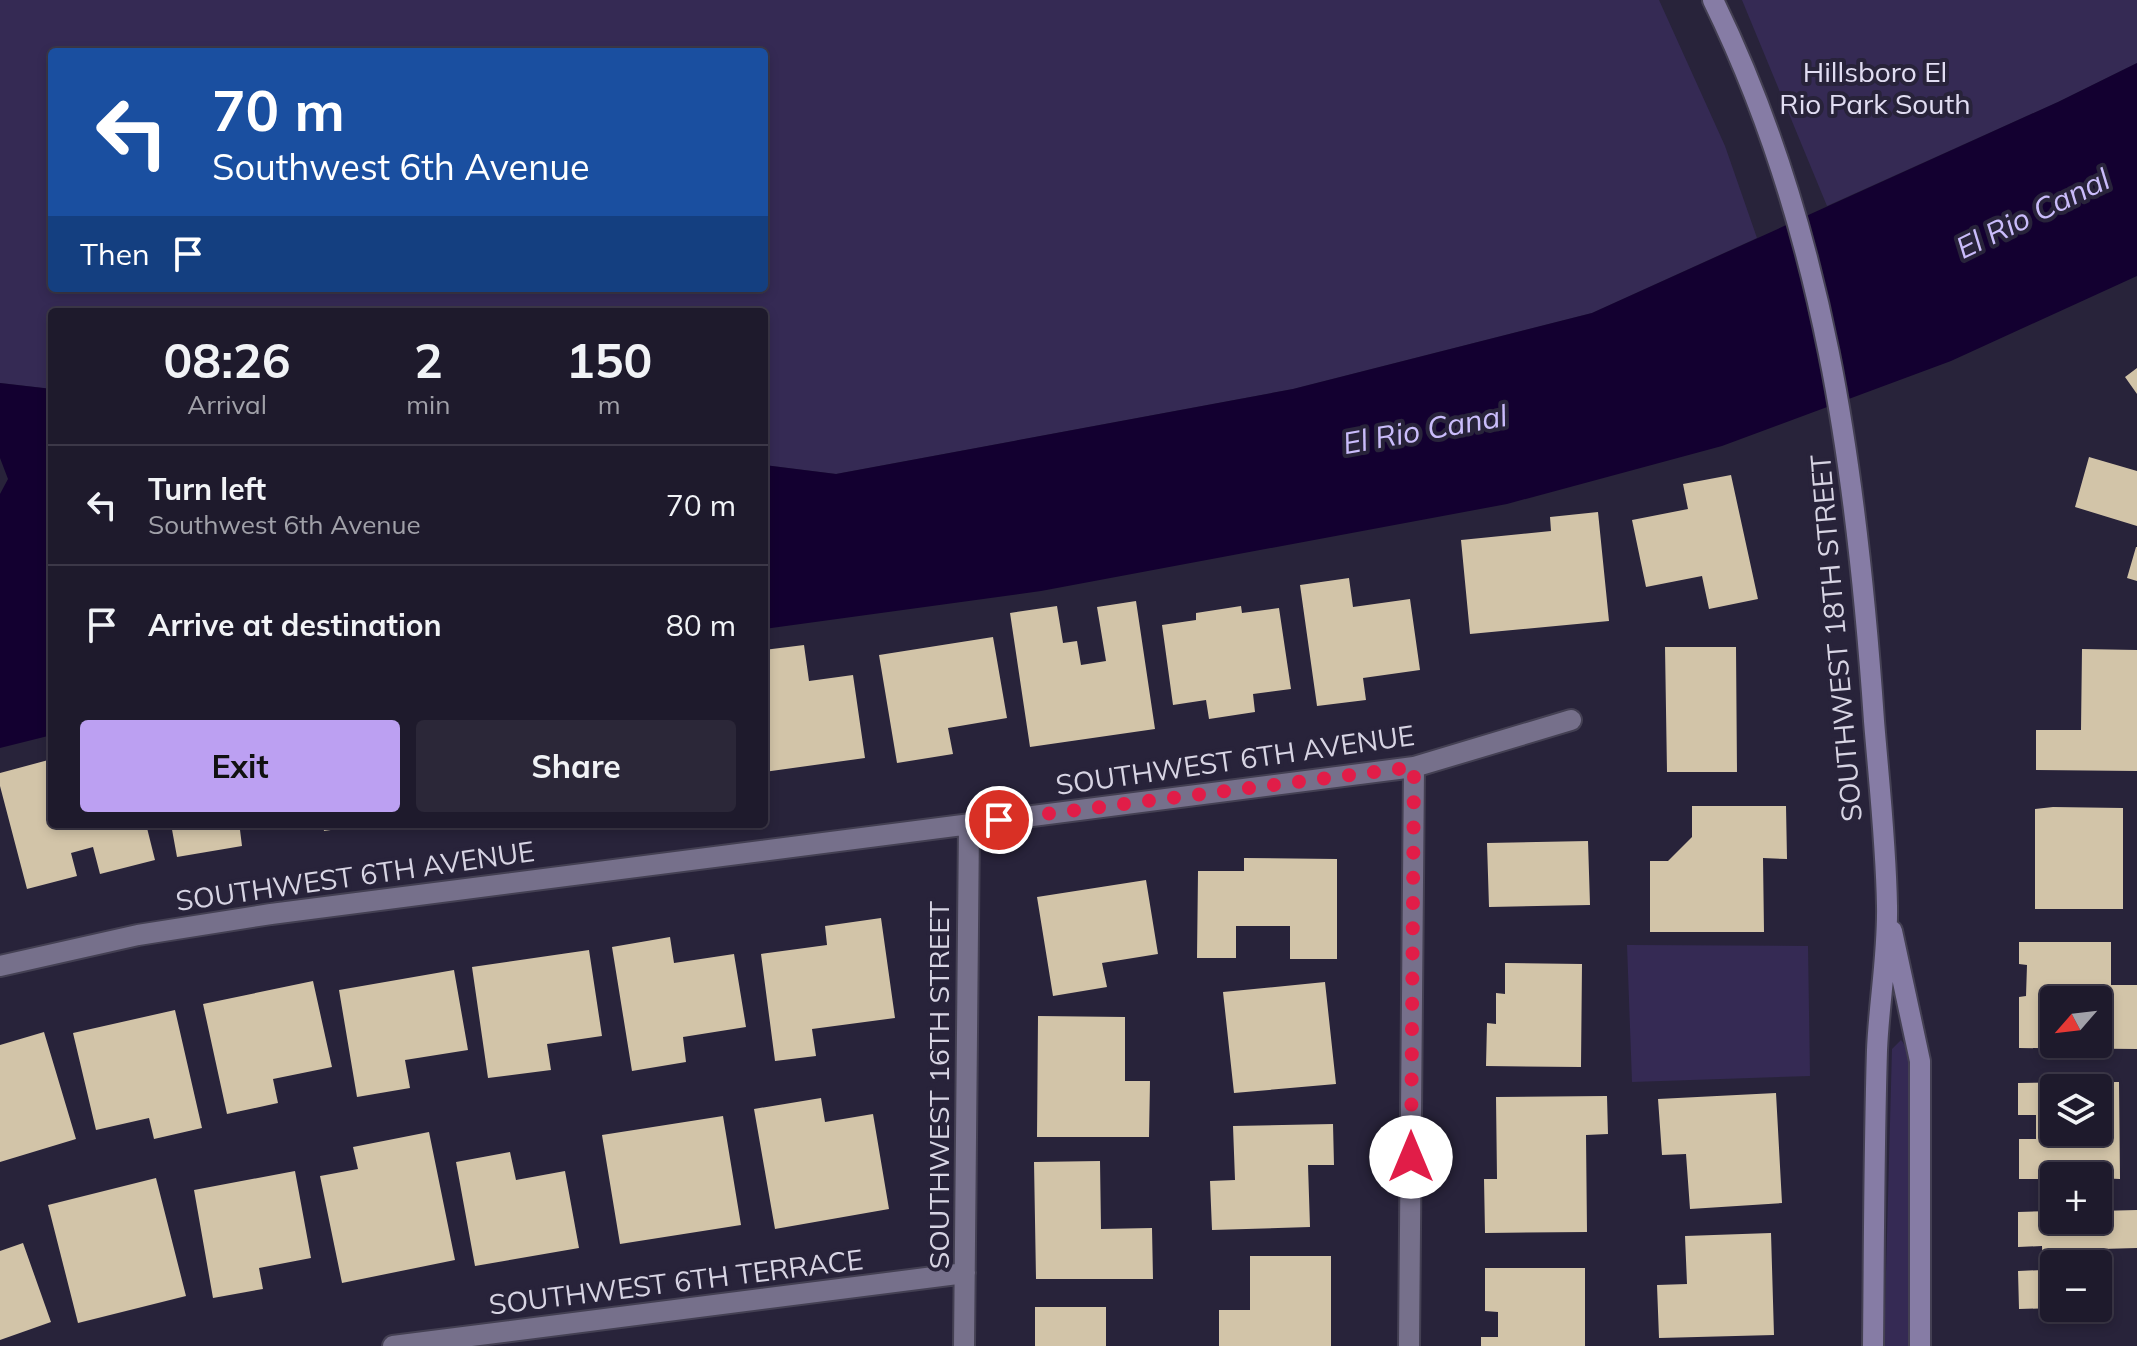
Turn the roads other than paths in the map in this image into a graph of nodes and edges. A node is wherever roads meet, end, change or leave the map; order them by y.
1 (1713, 0) edge
2 (1571, 720) dead end
3 (1414, 767) junction
4 (969, 824) junction
5 (1887, 908) junction
6 (0, 966) edge
7 (965, 1273) junction
8 (393, 1346) edge
9 (964, 1346) edge
10 (1409, 1346) edge
11 (1873, 1346) edge
12 (1920, 1346) edge

1 - 5 main road, SOUTHWEST 18TH STREET
2 - 3 street, SOUTHWEST 6TH AVENUE
3 - 4 street, SOUTHWEST 6TH AVENUE
3 - 10 street
4 - 6 street, SOUTHWEST 6TH AVENUE
4 - 7 street, SOUTHWEST 16TH STREET
5 - 11 main road, SOUTHWEST 18TH STREET
5 - 12 main road, SOUTHWEST 18TH STREET
7 - 8 street, SOUTHWEST 6TH TERRACE
7 - 9 street, SOUTHWEST 16TH STREET

